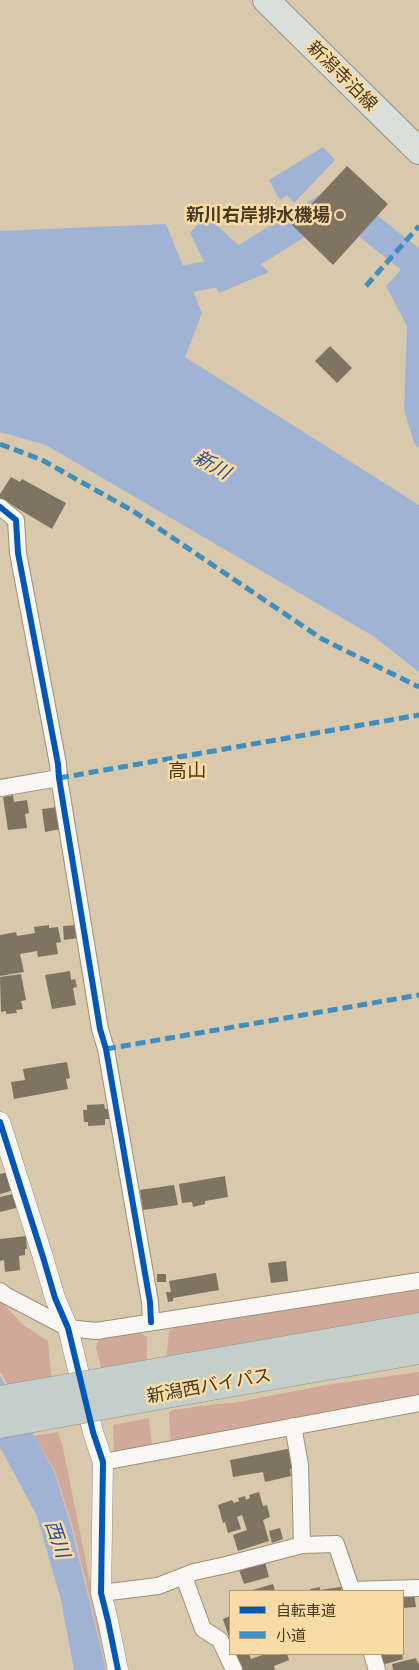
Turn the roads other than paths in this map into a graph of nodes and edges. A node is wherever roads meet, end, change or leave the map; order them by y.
1 (266, 0) edge
2 (419, 151) edge
3 (0, 507) edge
4 (59, 778) junction
5 (0, 788) edge
6 (0, 1122) edge
7 (419, 1282) edge
8 (0, 1291) edge
9 (151, 1322) junction
10 (419, 1327) edge
11 (68, 1328) junction
12 (419, 1350) edge
13 (197, 1377) junction
14 (0, 1400) edge
15 (419, 1403) edge
16 (0, 1424) edge
17 (293, 1426) junction
18 (103, 1462) junction
19 (302, 1545) junction
20 (184, 1576) junction
21 (419, 1588) edge
22 (352, 1590) edge
23 (374, 1590) edge
24 (100, 1593) junction
25 (372, 1655) edge
26 (118, 1670) edge
27 (234, 1670) edge
28 (377, 1670) edge

1 - 2 main road, 新潟寺泊線
3 - 4 street
4 - 5 street
4 - 9 street
6 - 11 street
7 - 9 street
8 - 11 street
9 - 11 street
10 - 13 highway, 新潟西バイパス
11 - 18 street
12 - 13 highway, 新潟西バイパス
13 - 14 highway, 新潟西バイパス, bridge
13 - 16 highway, 新潟西バイパス, bridge
15 - 17 street
17 - 18 street
17 - 19 street
18 - 24 street
19 - 20 street
19 - 22 street
20 - 24 street
20 - 27 street
21 - 23 street
24 - 26 street
25 - 28 street

